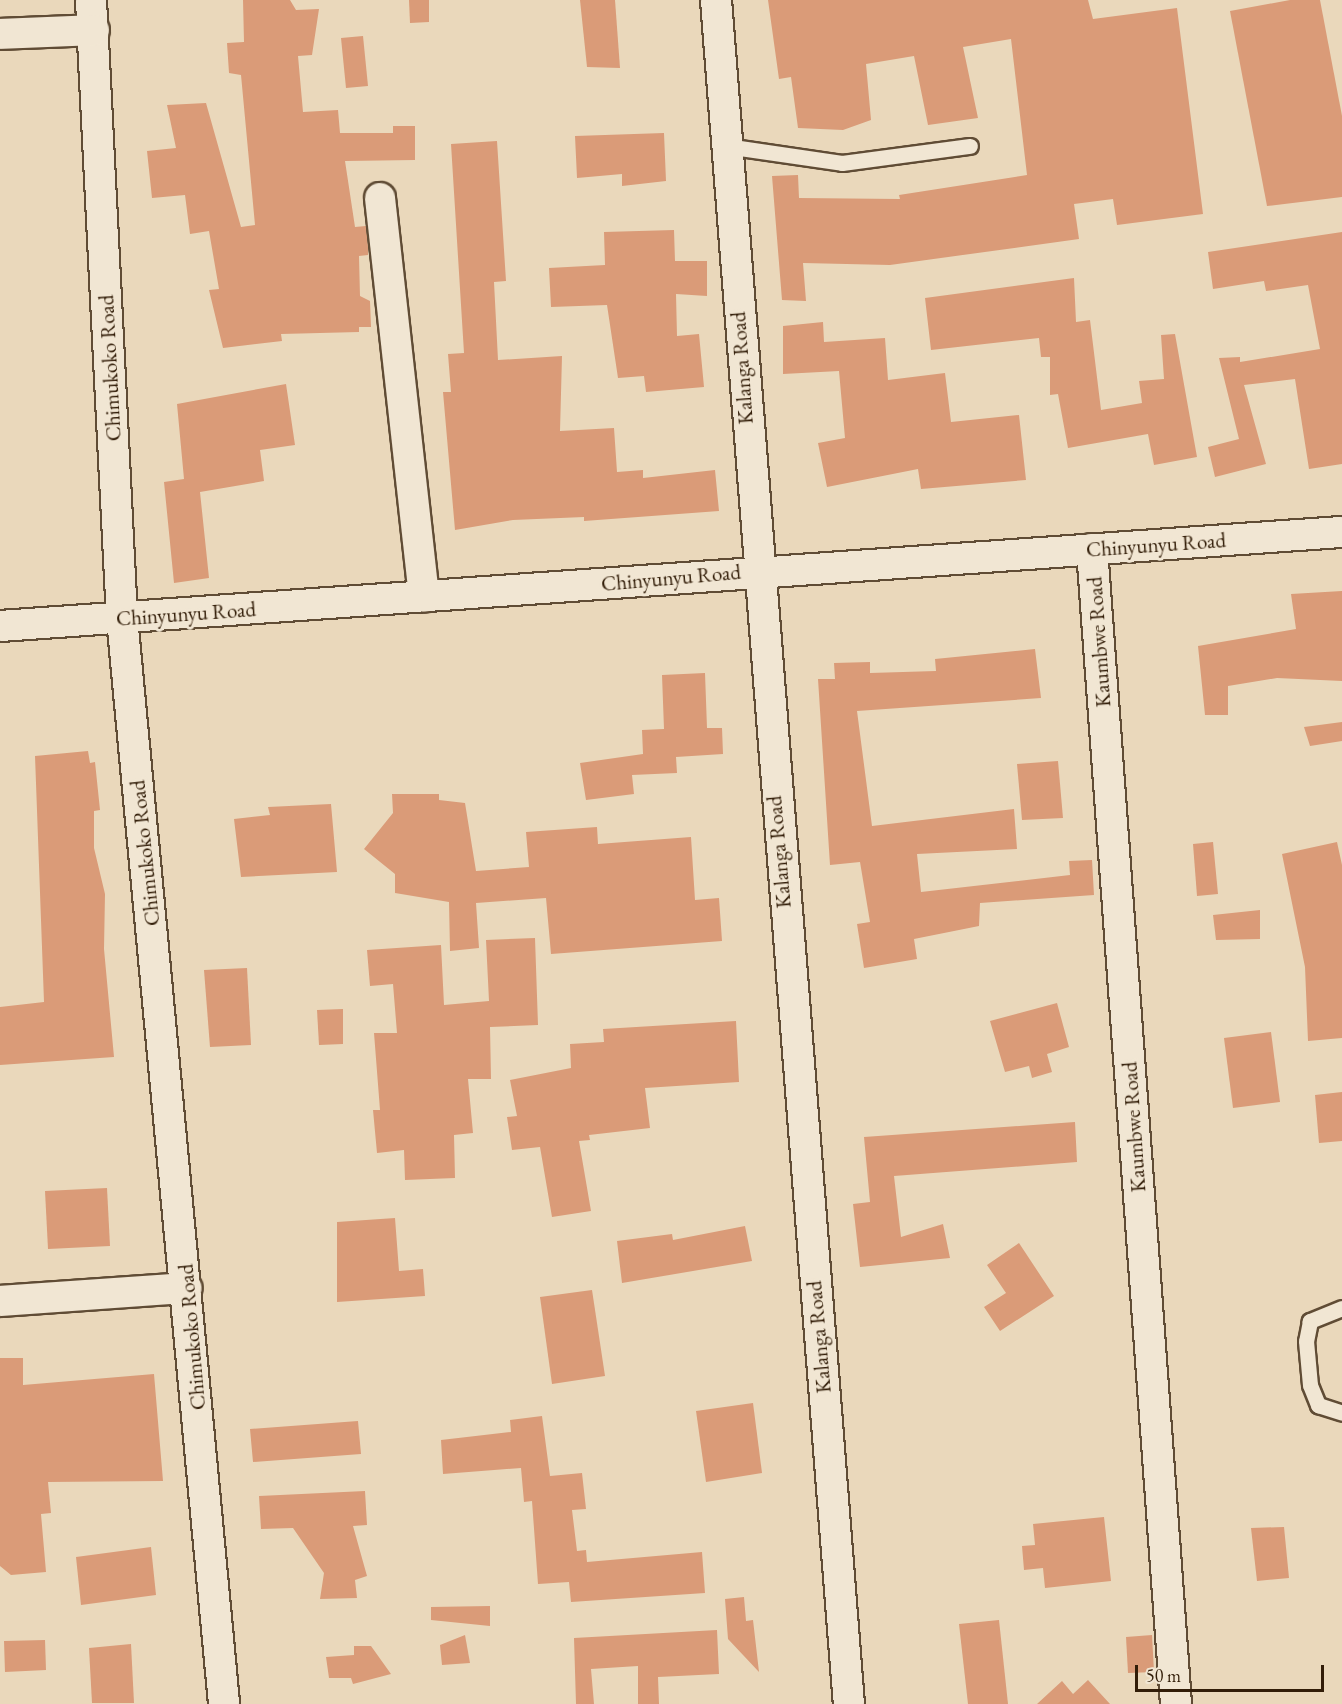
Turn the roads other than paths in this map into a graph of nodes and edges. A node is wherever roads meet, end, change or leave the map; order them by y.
1 (91, 0) edge
2 (716, 0) edge
3 (94, 30) junction
4 (0, 34) edge
5 (726, 146) junction
6 (970, 146) dead end
7 (380, 198) dead end
8 (1342, 532) edge
9 (1092, 549) junction
10 (756, 571) junction
11 (424, 597) junction
12 (122, 618) junction
13 (0, 626) edge
14 (188, 1288) junction
15 (0, 1301) edge
16 (1342, 1308) edge
17 (1342, 1413) edge
18 (224, 1704) edge
19 (849, 1704) edge
20 (1176, 1704) edge

1 - 3 street, Chimukoko Road
2 - 5 street, Kalanga Road
3 - 4 street
3 - 12 street, Chimukoko Road
5 - 6 lane
5 - 10 street, Kalanga Road
7 - 11 street
8 - 9 street, Chinyunyu Road
9 - 10 street, Chinyunyu Road
9 - 20 street, Kaumbwe Road
10 - 11 street, Chinyunyu Road
10 - 19 street, Kalanga Road
11 - 12 street, Chinyunyu Road
12 - 13 street, Chinyunyu Road
12 - 14 street, Chimukoko Road
14 - 15 street
14 - 18 street, Chimukoko Road
16 - 17 lane

